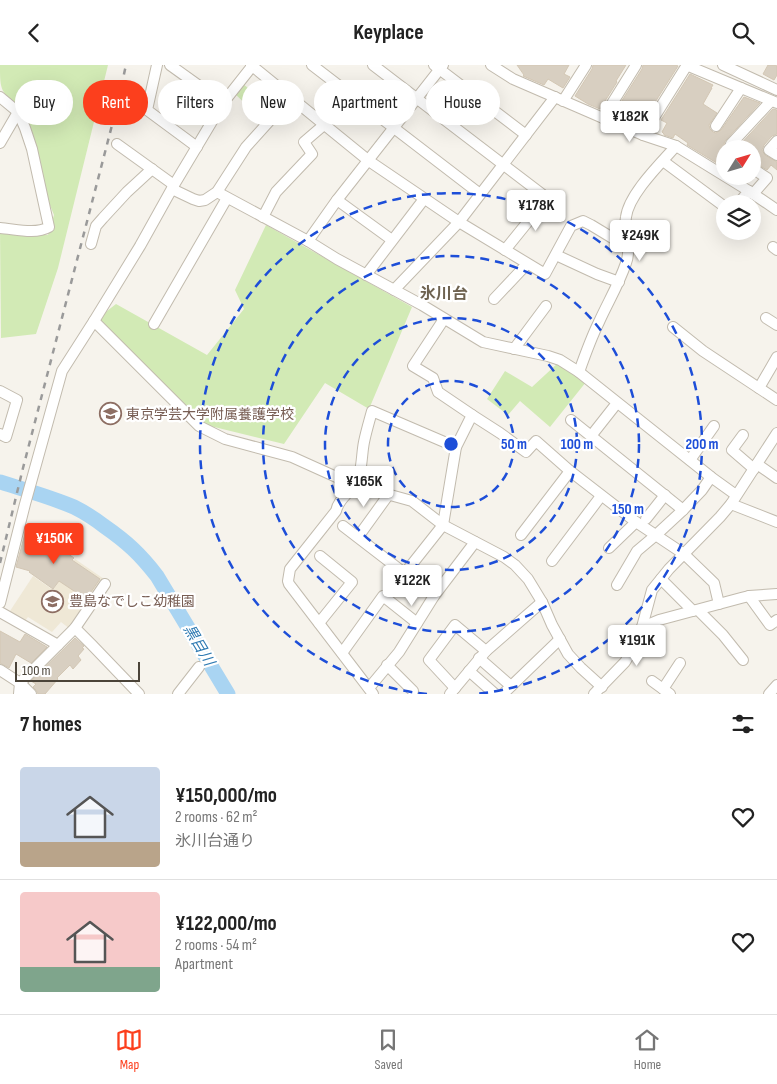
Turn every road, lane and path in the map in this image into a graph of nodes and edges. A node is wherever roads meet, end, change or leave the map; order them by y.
1 (157, 65) edge
2 (170, 65) edge
3 (252, 65) edge
4 (312, 65) edge
5 (373, 65) edge
6 (491, 65) edge
7 (586, 65) edge
8 (636, 65) edge
9 (686, 65) edge
10 (723, 65) edge
11 (439, 67) edge
12 (191, 80) edge
13 (270, 80) edge
14 (741, 88) junction
15 (777, 90) edge
16 (232, 91) edge
17 (0, 97) edge
18 (417, 99) junction
19 (559, 99) junction
20 (774, 102) edge
21 (304, 107) edge
22 (15, 110) edge
23 (314, 115) edge
24 (15, 117) edge
25 (603, 118) junction
26 (24, 125) edge
27 (210, 125) edge
28 (266, 125) edge
29 (324, 125) edge
30 (326, 125) edge
31 (716, 126) dead end
32 (394, 128) junction
33 (526, 135) junction
34 (643, 135) junction
35 (735, 140) edge
36 (777, 141) edge
37 (0, 143) edge
38 (118, 144) dead end
39 (676, 146) junction
40 (197, 147) junction
41 (769, 150) edge
42 (369, 161) junction
43 (663, 161) junction
44 (503, 164) junction
45 (716, 168) edge
46 (152, 169) junction
47 (761, 174) edge
48 (761, 183) edge
49 (742, 185) edge
50 (759, 185) edge
51 (173, 187) junction
52 (217, 192) junction
53 (751, 193) junction
54 (480, 194) junction
55 (749, 195) edge
56 (227, 198) junction
57 (424, 199) junction
58 (337, 200) junction
59 (716, 200) edge
60 (777, 210) edge
61 (264, 217) junction
62 (459, 222) junction
63 (0, 228) edge
64 (392, 240) junction
65 (308, 241) junction
66 (91, 244) dead end
67 (629, 248) junction
68 (505, 250) junction
69 (556, 255) junction
70 (527, 263) junction
71 (366, 275) junction
72 (619, 282) junction
73 (394, 289) junction
74 (494, 299) dead end
75 (546, 306) dead end
76 (766, 317) dead end
77 (444, 319) junction
78 (94, 321) junction
79 (154, 324) dead end
80 (777, 325) edge
81 (673, 327) dead end
82 (514, 349) junction
83 (777, 357) edge
84 (579, 372) junction
85 (759, 388) junction
86 (0, 391) edge
87 (777, 400) edge
88 (618, 403) junction
89 (472, 415) junction
90 (571, 420) dead end
91 (714, 426) dead end
92 (777, 433) edge
93 (0, 434) edge
94 (743, 435) dead end
95 (591, 436) junction
96 (456, 447) junction
97 (690, 460) junction
98 (756, 466) junction
99 (570, 471) junction
100 (711, 477) junction
101 (777, 478) edge
102 (354, 485) junction
103 (389, 494) junction
104 (665, 495) junction
105 (602, 496) junction
106 (734, 500) junction
107 (683, 510) junction
108 (646, 519) dead end
109 (636, 522) junction
110 (777, 522) edge
111 (444, 525) junction
112 (343, 526) dead end
113 (521, 535) dead end
114 (656, 535) junction
115 (358, 537) junction
116 (475, 542) junction
117 (609, 548) dead end
118 (684, 554) junction
119 (320, 556) dead end
120 (552, 561) dead end
121 (406, 573) junction
122 (661, 579) junction
123 (105, 584) dead end
124 (617, 585) dead end
125 (777, 594) edge
126 (434, 596) junction
127 (749, 596) junction
128 (542, 601) junction
129 (0, 603) edge
130 (719, 604) junction
131 (695, 611) junction
132 (0, 612) edge
133 (777, 620) edge
134 (319, 623) junction
135 (417, 623) junction
136 (642, 627) junction
137 (75, 628) junction
138 (560, 639) junction
139 (58, 645) junction
140 (342, 653) junction
141 (482, 654) junction
142 (743, 660) dead end
143 (680, 663) dead end
144 (387, 665) junction
145 (199, 667) dead end
146 (0, 670) edge
147 (469, 671) junction
148 (652, 681) dead end
149 (20, 683) junction
150 (777, 685) edge
151 (511, 686) junction
152 (598, 690) edge
153 (371, 691) edge
154 (413, 691) dead end
155 (452, 691) edge
156 (666, 691) edge
157 (19, 694) edge
158 (31, 694) edge
159 (140, 694) edge
160 (178, 694) edge
161 (496, 694) edge
162 (503, 694) edge
163 (769, 694) edge

1 - 40 street
2 - 12 street
3 - 13 street
3 - 16 street
4 - 32 street
5 - 18 street
6 - 19 street
7 - 19 street
8 - 25 street
9 - 14 street
9 - 34 street
10 - 15 street
11 - 18 street
11 - 33 street
14 - 20 street
14 - 31 street
17 - 22 street
18 - 32 street
18 - 44 street
19 - 25 street
19 - 33 street
20 - 35 street
21 - 23 street
24 - 37 street
25 - 34 street
26 - 63 street
27 - 40 street
28 - 52 street
29 - 61 street
30 - 42 street
32 - 42 street
32 - 54 street
33 - 44 street
34 - 39 street
36 - 41 street
38 - 46 street
39 - 43 street
39 - 45 street
40 - 51 street
42 - 57 street
42 - 58 street
43 - 59 street
43 - 67 street
44 - 54 street
44 - 68 street
46 - 51 street
46 - 66 street
47 - 48 street
49 - 53 street
50 - 53 street
51 - 52 street
51 - 78 street
52 - 56 street
53 - 55 street
53 - 60 street
54 - 62 street
56 - 61 street
56 - 79 street
57 - 62 street
57 - 64 street
58 - 64 street
58 - 65 street
61 - 65 street
62 - 68 street
62 - 73 street
64 - 71 street
65 - 71 street
67 - 69 street
67 - 72 street
68 - 70 street
69 - 70 street
69 - 72 street
70 - 74 street
71 - 73 street
72 - 84 street
73 - 77 street
75 - 82 street
76 - 80 street
77 - 82 street
77 - 89 street
78 - 102 street
78 - 129 street
81 - 85 street
82 - 84 street
83 - 85 street
84 - 88 street
85 - 87 street
86 - 93 street
88 - 95 street
88 - 97 street
89 - 96 street
89 - 99 street
90 - 95 street
91 - 97 street
92 - 98 street
94 - 98 street
95 - 104 street
96 - 102 street
96 - 111 street
97 - 100 street
98 - 101 street
98 - 106 street
99 - 105 street
99 - 113 street
100 - 106 street
100 - 107 street
102 - 103 street
102 - 134 street
103 - 111 street
103 - 115 street
104 - 107 street
104 - 108 street
105 - 109 street
105 - 120 street
106 - 110 street
106 - 118 street
107 - 114 street
109 - 114 street
109 - 117 street
111 - 116 street
111 - 121 street
112 - 115 street
114 - 118 street
114 - 124 street
115 - 121 street
116 - 126 street
116 - 128 street
118 - 122 street
118 - 130 street
119 - 134 street
121 - 126 street
122 - 131 street
122 - 136 street
123 - 137 street
125 - 127 street
126 - 135 street
127 - 130 street
127 - 133 street
128 - 138 street
128 - 141 street
130 - 131 street
131 - 136 street
131 - 142 street
132 - 139 street
134 - 140 street
135 - 140 street
135 - 144 street
136 - 152 street
137 - 139 street
137 - 159 street
138 - 151 street
138 - 152 street
139 - 149 street
140 - 153 street
141 - 147 street
141 - 151 street
141 - 155 street
143 - 156 street
144 - 153 street
144 - 154 street
145 - 160 street
146 - 149 street
147 - 155 street
147 - 161 street
148 - 156 street
149 - 157 street
149 - 158 street
150 - 163 street
151 - 162 street

